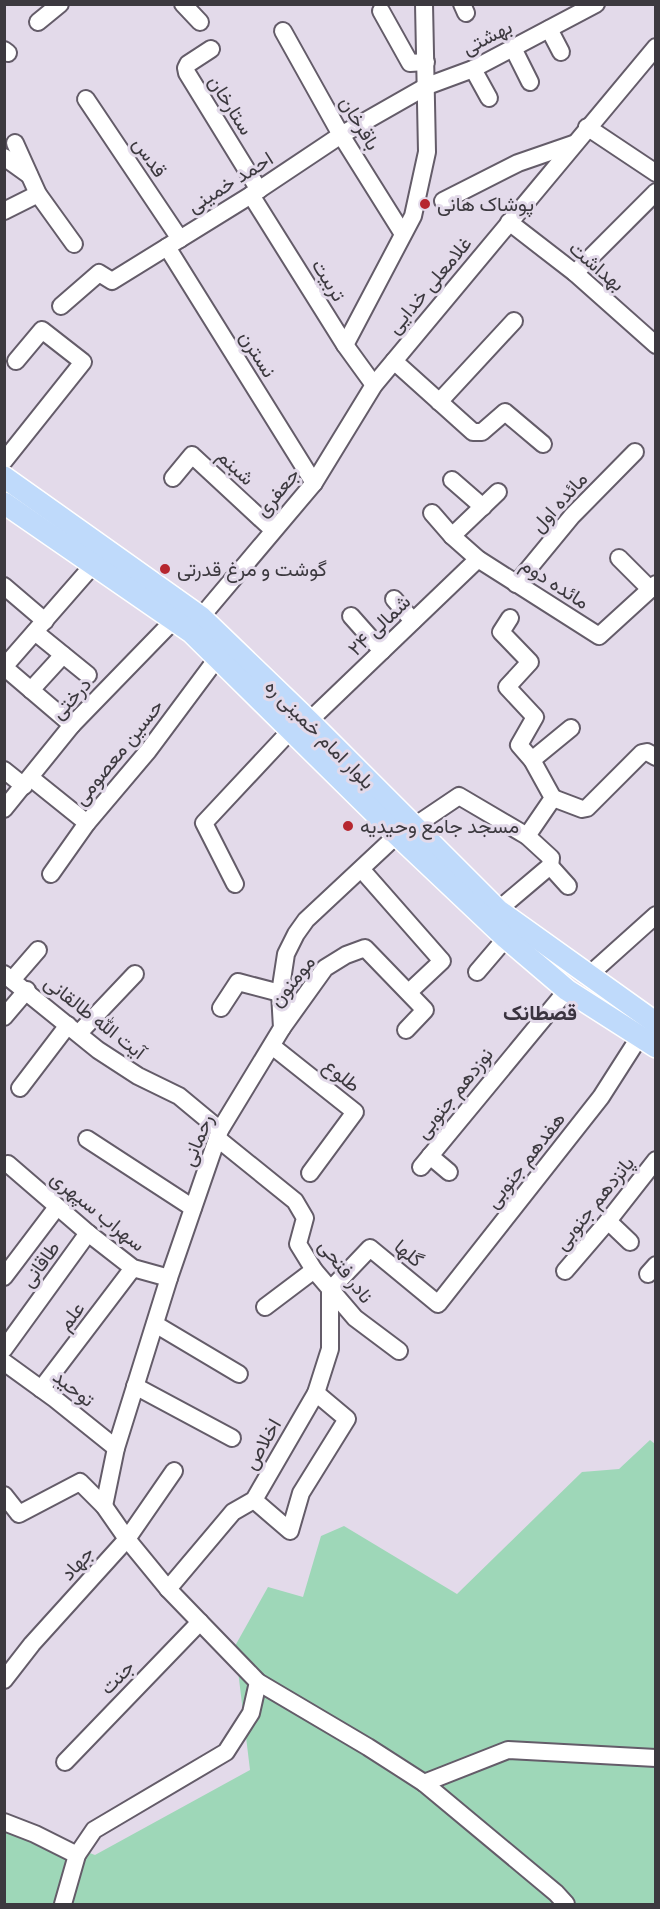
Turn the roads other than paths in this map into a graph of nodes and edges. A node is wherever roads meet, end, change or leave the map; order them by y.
1 (60, 4) edge
2 (183, 4) edge
3 (424, 4) edge
4 (596, 4) edge
5 (381, 11) dead end
6 (38, 22) dead end
7 (200, 22) dead end
8 (549, 29) junction
9 (283, 32) dead end
10 (656, 47) edge
11 (513, 48) junction
12 (211, 49) dead end
13 (561, 52) dead end
14 (426, 62) junction
15 (473, 69) junction
16 (530, 82) dead end
17 (427, 86) junction
18 (489, 98) dead end
19 (86, 99) dead end
20 (587, 128) junction
21 (341, 135) junction
22 (15, 143) dead end
23 (574, 144) junction
24 (4, 157) edge
25 (656, 173) edge
26 (30, 176) junction
27 (656, 192) edge
28 (255, 193) junction
29 (38, 194) junction
30 (443, 201) dead end
31 (4, 211) edge
32 (509, 222) junction
33 (403, 234) junction
34 (173, 243) junction
35 (74, 244) dead end
36 (575, 273) junction
37 (61, 306) dead end
38 (514, 321) dead end
39 (345, 345) junction
40 (656, 345) edge
41 (16, 361) dead end
42 (394, 361) junction
43 (374, 385) junction
44 (439, 402) junction
45 (543, 444) dead end
46 (635, 452) dead end
47 (4, 461) edge
48 (4, 477) edge
49 (173, 478) dead end
50 (453, 480) dead end
51 (314, 483) junction
52 (498, 492) dead end
53 (4, 503) edge
54 (483, 507) junction
55 (432, 513) dead end
56 (273, 530) junction
57 (452, 536) junction
58 (619, 558) dead end
59 (478, 559) junction
60 (94, 564) junction
61 (516, 584) junction
62 (4, 586) edge
63 (652, 586) edge
64 (394, 599) dead end
65 (351, 616) dead end
66 (201, 617) junction
67 (510, 618) dead end
68 (174, 620) junction
69 (413, 621) junction
70 (40, 626) junction
71 (382, 651) junction
72 (63, 655) junction
73 (218, 657) junction
74 (4, 667) edge
75 (88, 675) dead end
76 (31, 690) junction
77 (72, 725) junction
78 (300, 726) junction
79 (571, 728) dead end
80 (654, 756) edge
81 (532, 760) junction
82 (4, 770) edge
83 (27, 782) junction
84 (553, 798) junction
85 (4, 809) edge
86 (87, 823) junction
87 (405, 831) junction
88 (527, 836) junction
89 (550, 866) junction
90 (362, 870) junction
91 (51, 874) dead end
92 (235, 884) dead end
93 (568, 886) dead end
94 (498, 910) junction
95 (656, 915) edge
96 (506, 938) junction
97 (38, 950) dead end
98 (477, 972) dead end
99 (135, 974) dead end
100 (588, 976) junction
101 (8, 977) edge
102 (27, 990) junction
103 (567, 990) junction
104 (409, 992) junction
105 (280, 993) junction
106 (221, 1008) dead end
107 (4, 1017) edge
108 (282, 1028) junction
109 (74, 1029) junction
110 (406, 1030) dead end
111 (650, 1036) edge
112 (272, 1046) junction
113 (20, 1088) dead end
114 (218, 1134) junction
115 (87, 1139) dead end
116 (656, 1160) edge
117 (8, 1164) dead end
118 (449, 1172) dead end
119 (310, 1173) dead end
120 (57, 1207) junction
121 (193, 1208) junction
122 (608, 1221) junction
123 (88, 1233) junction
124 (630, 1242) dead end
125 (133, 1268) junction
126 (314, 1270) junction
127 (565, 1271) dead end
128 (6, 1273) edge
129 (170, 1278) junction
130 (330, 1290) junction
131 (438, 1304) joint
132 (264, 1307) dead end
133 (155, 1324) junction
134 (4, 1349) edge
135 (399, 1351) dead end
136 (4, 1362) edge
137 (238, 1374) dead end
138 (135, 1386) junction
139 (42, 1389) junction
140 (316, 1393) junction
141 (232, 1438) dead end
142 (116, 1448) junction
143 (174, 1471) dead end
144 (4, 1495) edge
145 (254, 1500) junction
146 (104, 1506) junction
147 (127, 1539) junction
148 (168, 1589) junction
149 (200, 1622) junction
150 (4, 1680) edge
151 (258, 1682) junction
152 (656, 1758) edge
153 (65, 1762) dead end
154 (424, 1783) junction
155 (4, 1822) edge
156 (77, 1855) junction
157 (63, 1905) edge
158 (566, 1905) edge

1 - 6 street
2 - 7 street
3 - 14 street
4 - 8 street, بهشتی
5 - 14 street
8 - 11 street, بهشتی
8 - 13 street
9 - 21 street, باقرخان
10 - 20 street, غلامعلی خدایی
11 - 15 street, بهشتی
11 - 16 street
12 - 28 street, ستارخان
14 - 17 street
15 - 17 street, بهشتی
15 - 18 street
17 - 21 street, احمد خمینی
17 - 33 street
19 - 34 street, قدس
20 - 23 street, غلامعلی خدایی
20 - 25 street
21 - 28 street, احمد خمینی
21 - 33 street, باقرخان
22 - 26 street
23 - 30 street
23 - 32 street, غلامعلی خدایی
24 - 26 street
26 - 29 street
27 - 36 street
28 - 34 street, احمد خمینی
28 - 39 street, تربیت
29 - 31 street
29 - 35 street
32 - 36 street, بهداشت
32 - 42 street, غلامعلی خدایی
33 - 39 street
34 - 37 street, احمد خمینی
34 - 51 street, نسترن
36 - 40 street, بهداشت
38 - 44 street
39 - 43 street, تربیت
41 - 47 street
42 - 43 street, غلامعلی خدایی
42 - 44 street
43 - 51 street, جعفری
44 - 45 street
46 - 61 street, مائده اول
48 - 66 main road, بلوار امام خمینی ره
49 - 56 street, شبنم
50 - 54 street
51 - 56 street, جعفری
52 - 54 street
53 - 60 main road, بلوار امام خمینی ره
54 - 57 street
55 - 57 street, مائده دوم
56 - 66 street, جعفری
57 - 59 street, مائده دوم
58 - 63 street
59 - 61 street, مائده دوم
59 - 69 street, ۲۴ شمالی
60 - 68 main road, بلوار امام خمینی ره
60 - 70 street
61 - 63 street, مائده دوم
62 - 70 street
64 - 69 street
65 - 71 street
66 - 78 main road, بلوار امام خمینی ره
67 - 81 street
68 - 73 main road, بلوار امام خمینی ره
68 - 77 street, درختی
69 - 71 street, ۲۴ شمالی
70 - 72 street
70 - 74 street
71 - 78 street, ۲۴ شمالی
72 - 75 street
72 - 76 street
73 - 78 main road, بلوار امام خمینی ره
73 - 86 street, حسین معصومی
74 - 76 street
76 - 77 street
77 - 83 street, درختی
78 - 87 main road, بلوار امام خمینی ره
78 - 92 street, ۲۴ شمالی
79 - 81 street
80 - 84 street
81 - 84 street
82 - 83 street
83 - 85 street, درختی
83 - 86 street
84 - 88 street
86 - 91 street, حسین معصومی
87 - 88 street
87 - 90 street
87 - 94 main road, بلوار امام خمینی ره
87 - 96 main road, بلوار امام خمینی ره
88 - 89 street
89 - 93 street
89 - 94 street
90 - 104 street
90 - 105 street
94 - 100 main road, بلوار امام خمینی ره
95 - 100 street
96 - 98 street
96 - 103 main road, بلوار امام خمینی ره
97 - 101 street
99 - 109 street
100 - 111 main road, بلوار امام خمینی ره
101 - 102 street, آیت الله طالقانی
102 - 107 street
102 - 109 street, آیت الله طالقانی
103 - 111 main road, بلوار امام خمینی ره
103 - 118 street, نوزدهم جنوبی
104 - 108 street, مومنون
104 - 110 street, مومنون
105 - 106 street
105 - 108 street
108 - 112 street, رحمانی
109 - 113 street
109 - 114 street, آیت الله طالقانی
111 - 131 street, هفدهم جنوبی
112 - 114 street, رحمانی
112 - 119 street, طلوع
114 - 121 street, رحمانی
114 - 126 street, نادر فتحی
115 - 121 street
116 - 122 street, پانزدهم جنوبی
117 - 120 street, سهراب سپهری
120 - 123 street, سهراب سپهری
120 - 128 street
121 - 129 street, رحمانی
122 - 124 street
122 - 127 street, پانزدهم جنوبی
123 - 125 street, سهراب سپهری
123 - 134 street, طاقانی
125 - 129 street, سهراب سپهری
125 - 139 street, علم
126 - 130 street, نادر فتحی
126 - 132 street
129 - 133 street, رحمانی
130 - 131 street, گلها
130 - 135 street, نادر فتحی
130 - 140 street, اخلاص
133 - 137 street
133 - 138 street, رحمانی
136 - 139 street, توحید
138 - 141 street
138 - 142 street, رحمانی
139 - 142 street, توحید
140 - 145 street, اخلاص
140 - 145 street
142 - 146 street, رحمانی
143 - 147 street, جهاد
144 - 146 street
145 - 148 street, اخلاص
146 - 147 street
147 - 148 street
147 - 150 street, جهاد
148 - 149 street
149 - 151 street
149 - 153 street, جنت
151 - 154 street
151 - 156 street
152 - 154 street
154 - 158 street
155 - 156 street
156 - 157 street

